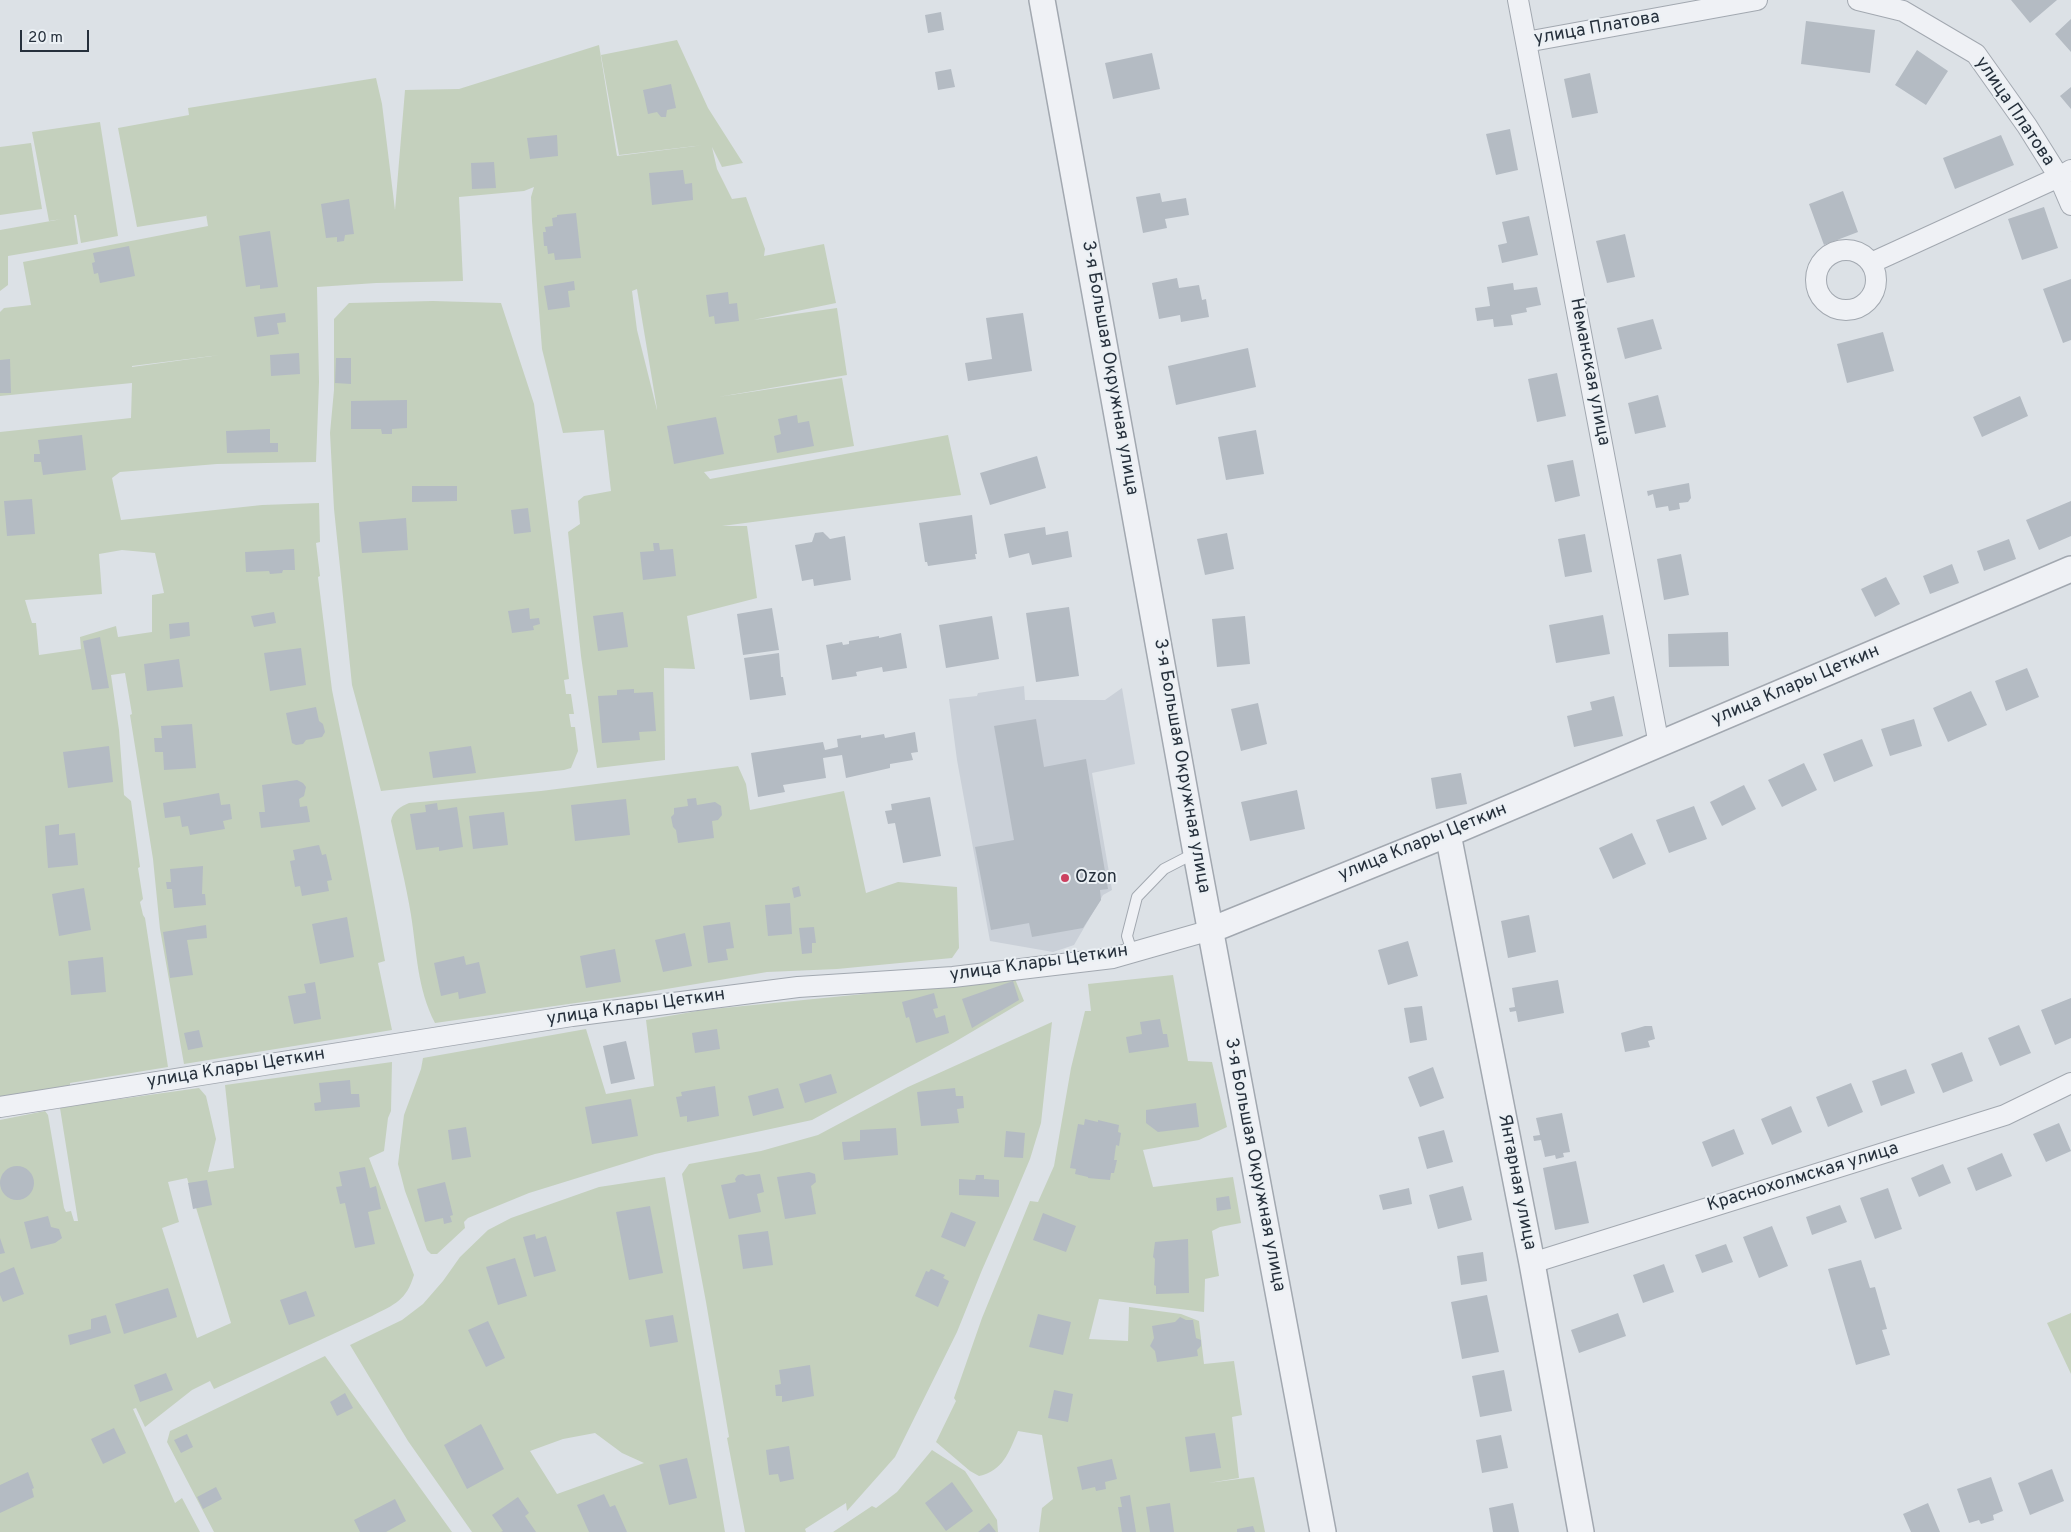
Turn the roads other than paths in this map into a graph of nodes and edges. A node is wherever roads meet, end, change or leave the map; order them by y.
1 (1042, 0) edge
2 (1518, 0) edge
3 (1758, 0) edge
4 (1858, 0) edge
5 (1526, 42) junction
6 (2065, 174) edge
7 (2071, 206) edge
8 (1871, 263) dead end
9 (2071, 569) edge
10 (1659, 744) junction
11 (1448, 834) junction
12 (1196, 853) junction
13 (1211, 930) junction
14 (1132, 952) junction
15 (2071, 1083) edge
16 (0, 1107) edge
17 (1532, 1263) junction
18 (1323, 1532) edge
19 (1581, 1532) edge

1 - 12 street, 3-я Большая Окружная улица
2 - 5 street, Неманская улица
3 - 5 street, улица Платова
4 - 6 street, улица Платова
5 - 10 street, Неманская улица
6 - 7 street, улица Платова
6 - 8 street
9 - 10 street, улица Клары Цеткин
10 - 11 street, улица Клары Цеткин
11 - 13 street, улица Клары Цеткин
11 - 17 street, Янтарная улица
12 - 13 street, 3-я Большая Окружная улица
12 - 14 lane
13 - 14 street, улица Клары Цеткин
13 - 18 street, 3-я Большая Окружная улица
14 - 16 street, улица Клары Цеткин
15 - 17 street, Краснохолмская улица
17 - 19 street, Янтарная улица

